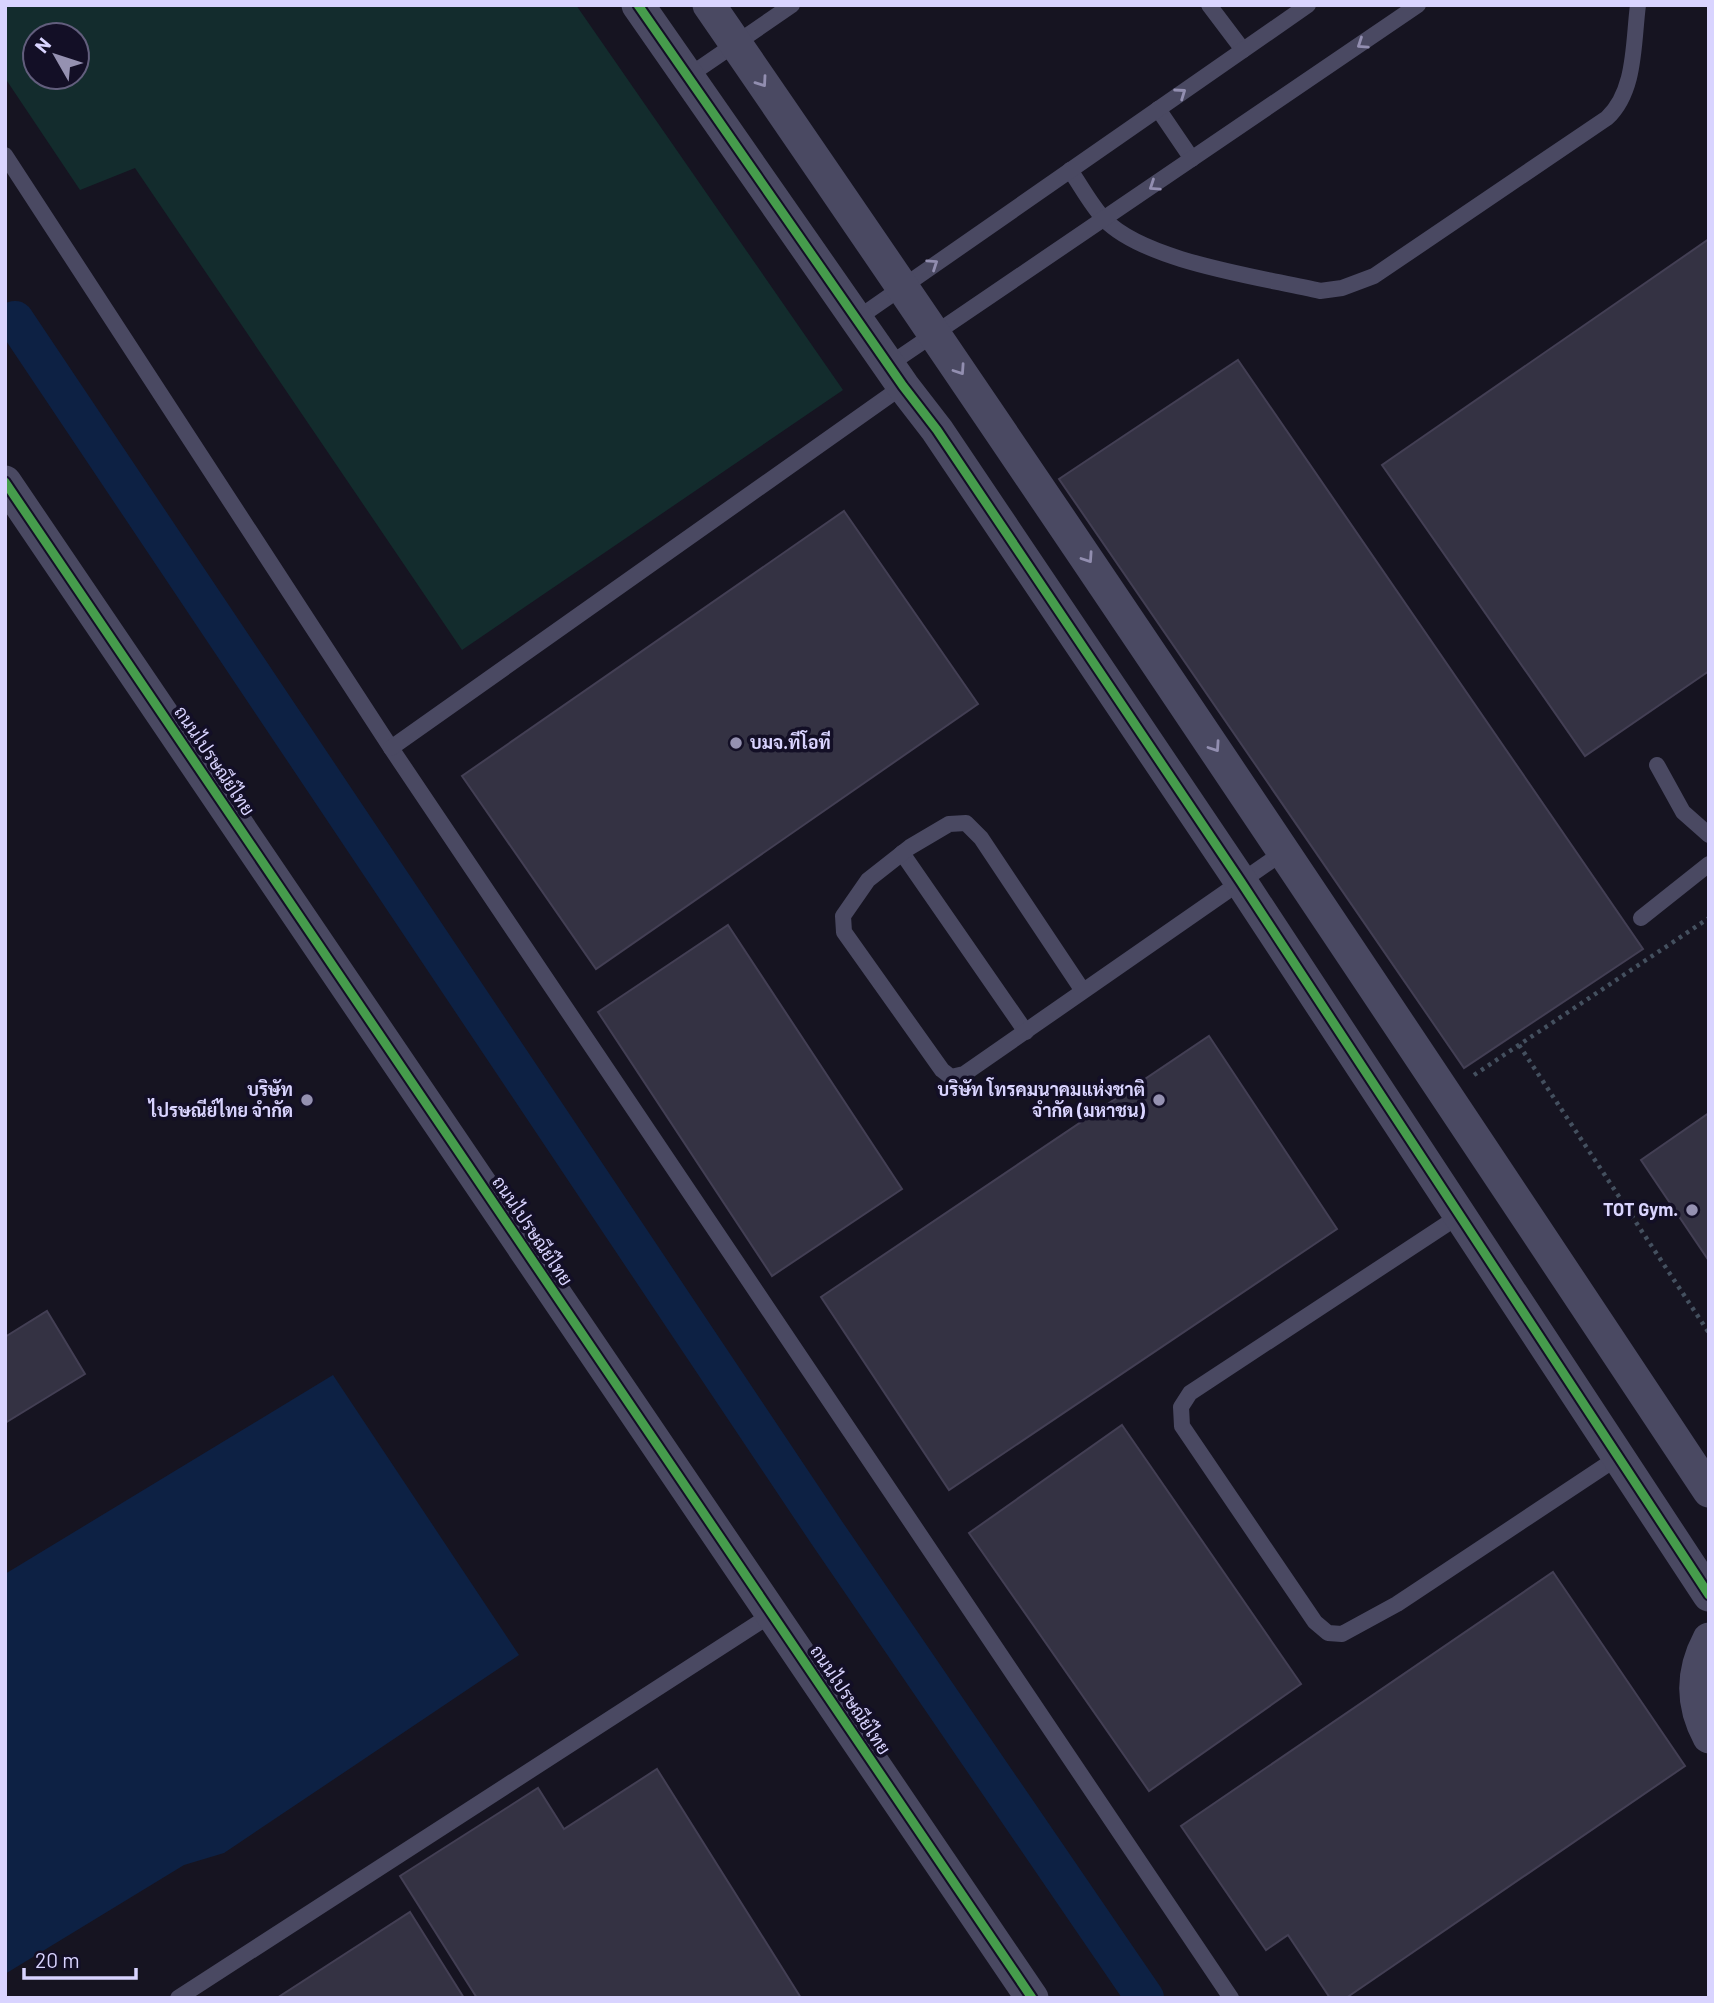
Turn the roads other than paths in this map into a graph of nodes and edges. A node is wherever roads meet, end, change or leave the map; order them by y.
1 (638, 5) edge
2 (709, 5) edge
3 (792, 5) edge
4 (1209, 5) edge
5 (1308, 5) edge
6 (1418, 5) edge
7 (1639, 5) edge
8 (736, 45) junction
9 (1243, 50) junction
10 (687, 77) junction
11 (1158, 109) junction
12 (5, 155) edge
13 (1192, 159) junction
14 (1070, 170) junction
15 (1104, 219) junction
16 (902, 286) junction
17 (858, 318) junction
18 (937, 334) junction
19 (897, 375) junction
20 (5, 482) edge
21 (391, 748) junction
22 (1657, 765) dead end
23 (1709, 835) edge
24 (1285, 851) junction
25 (902, 853) junction
26 (1709, 864) edge
27 (1241, 882) junction
28 (1641, 918) dead end
29 (1083, 991) junction
30 (1026, 1032) junction
31 (1459, 1216) junction
32 (1617, 1458) junction
33 (1709, 1491) edge
34 (1709, 1595) edge
35 (772, 1614) junction
36 (1709, 1639) edge
37 (1709, 1737) edge
38 (178, 1998) edge
39 (1032, 1998) edge
40 (1231, 1998) edge

1 - 10 street
2 - 8 street
3 - 8 lane
4 - 9 lane
5 - 9 lane
6 -> 13 lane
7 - 15 lane
8 - 10 lane
8 -> 16 street
11 -> 9 lane
10 - 17 street
11 - 13 lane
11 - 14 lane
12 - 21 lane
13 -> 15 lane
14 - 15 lane
16 -> 14 lane
15 - 18 lane
16 - 17 lane
16 - 18 street
17 - 19 street
18 - 19 lane
18 -> 24 street
19 - 21 lane
19 - 27 street
20 - 35 street, ถนนไปรษณีย์ไทย
21 - 40 lane
22 - 23 lane
24 - 27 lane
24 - 33 street
25 - 29 lane
25 - 30 lane
25 - 30 lane
26 - 28 lane
27 - 29 lane
27 - 31 street
29 - 30 lane
31 - 32 street
31 - 32 lane
32 - 34 street
35 - 38 lane
35 - 39 street, ถนนไปรษณีย์ไทย
36 - 37 street

